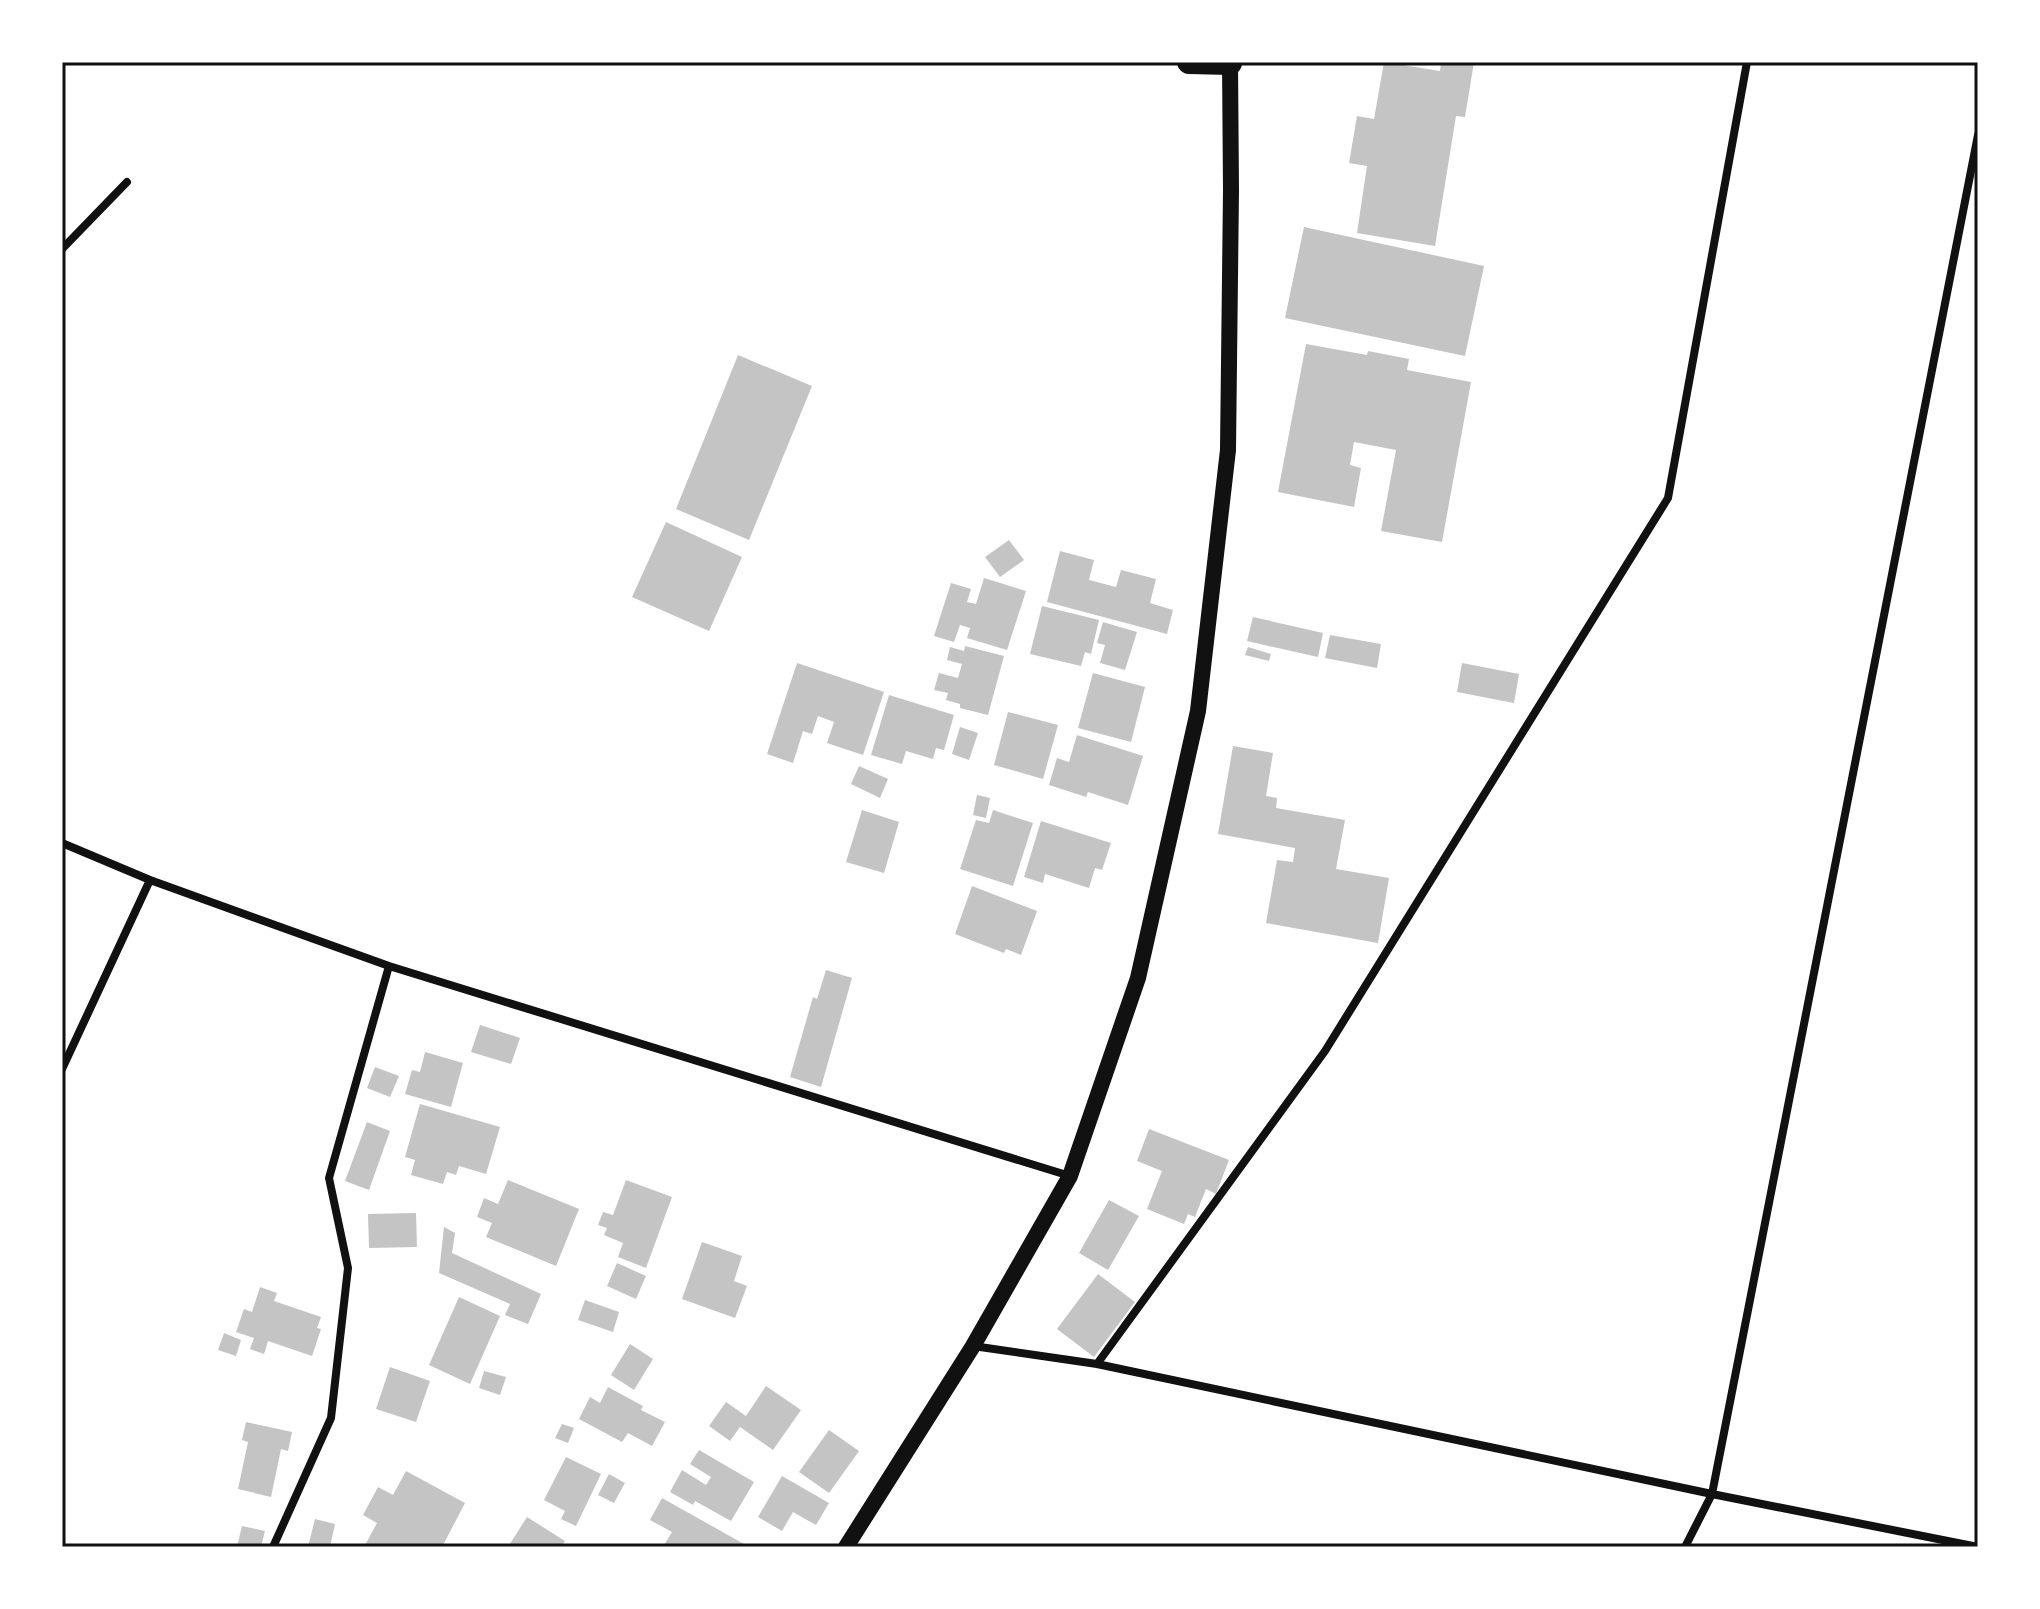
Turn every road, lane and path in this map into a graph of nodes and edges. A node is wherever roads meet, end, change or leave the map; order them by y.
1 (1189, 62) edge
2 (1747, 62) edge
3 (1230, 63) edge
4 (1978, 135) edge
5 (127, 182) dead end
6 (62, 249) edge
7 (62, 843) edge
8 (150, 880) junction
9 (389, 966) junction
10 (62, 1069) edge
11 (1070, 1176) junction
12 (973, 1346) junction
13 (1097, 1364) junction
14 (1712, 1494) junction
15 (273, 1547) edge
16 (846, 1547) edge
17 (1685, 1547) edge
18 (1978, 1547) edge

1 - 3 highway
2 - 13 street
3 - 11 main road
4 - 14 street
5 - 6 street
7 - 8 street
8 - 9 street
8 - 10 street
9 - 11 street
9 - 15 street
11 - 12 main road
12 - 13 street
12 - 16 main road
13 - 14 street
14 - 17 street
14 - 18 street

